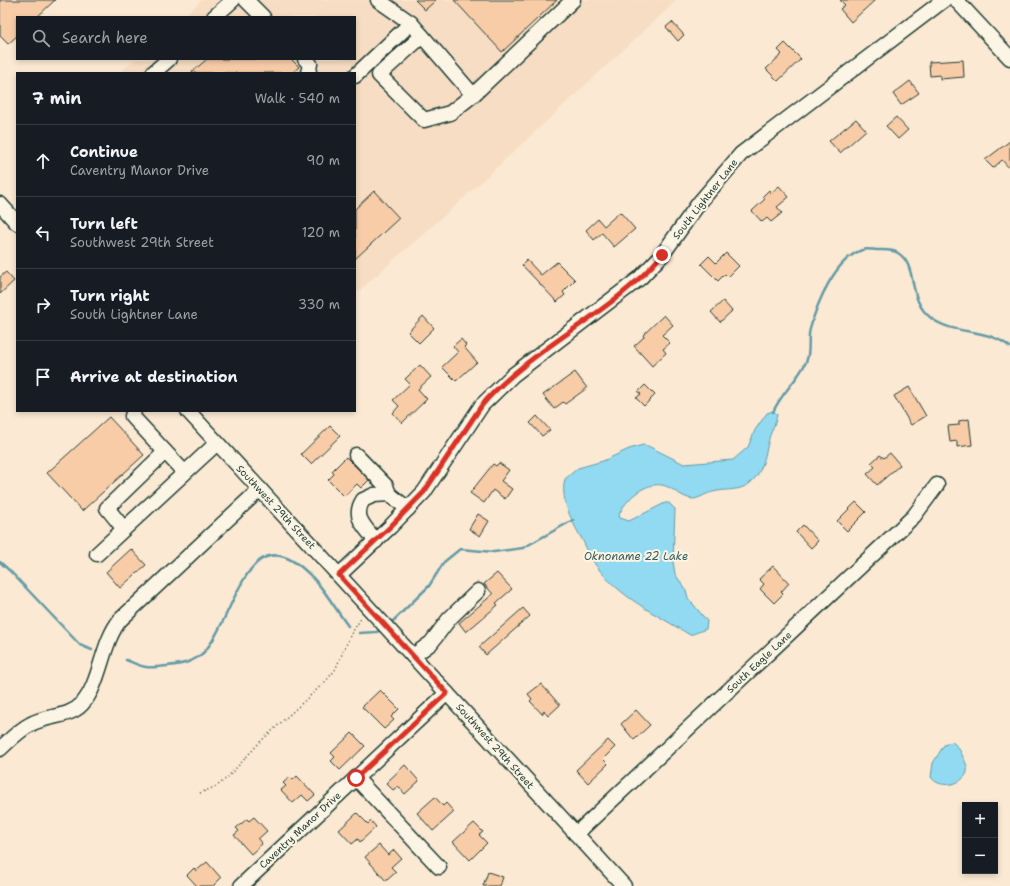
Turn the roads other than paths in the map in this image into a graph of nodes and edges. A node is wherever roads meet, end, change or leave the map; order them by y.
1 (233, 0) edge
2 (246, 0) edge
3 (378, 0) edge
4 (573, 0) edge
5 (944, 0) edge
6 (956, 0) edge
7 (215, 16) edge
8 (262, 16) edge
9 (411, 23) junction
10 (422, 36) junction
11 (1010, 58) edge
12 (168, 60) edge
13 (306, 60) edge
14 (154, 72) edge
15 (308, 72) edge
16 (356, 75) edge
17 (473, 95) junction
18 (0, 204) edge
19 (16, 222) edge
20 (134, 412) edge
21 (189, 412) edge
22 (217, 443) junction
23 (166, 452) junction
24 (356, 455) dead end
25 (184, 472) junction
26 (937, 485) dead end
27 (260, 489) junction
28 (389, 494) junction
29 (408, 509) junction
30 (124, 530) junction
31 (376, 541) junction
32 (97, 554) dead end
33 (339, 575) junction
34 (478, 591) dead end
35 (413, 656) junction
36 (447, 693) junction
37 (0, 749) edge
38 (356, 778) junction
39 (576, 834) junction
40 (439, 867) dead end
41 (241, 886) edge
42 (624, 886) edge

1 - 7 street
2 - 8 street
3 - 9 street
4 - 17 street
5 - 29 street, South Lightner Lane
6 - 11 street
9 - 10 street
9 - 16 street
10 - 17 street
10 - 17 street
12 - 14 street
13 - 15 street
18 - 19 street
20 - 23 street
21 - 22 street, Southwest 29th Street
22 - 25 street
22 - 27 street, Southwest 29th Street
23 - 25 street
23 - 30 street
24 - 28 street
25 - 30 street
26 - 39 street, South Eagle Lane
27 - 33 street, Southwest 29th Street
27 - 37 street
28 - 29 street
28 - 31 street
29 - 31 street, South Lightner Lane
30 - 32 street
31 - 33 street, South Lightner Lane
33 - 35 street, Southwest 29th Street
34 - 35 street
35 - 36 street, Southwest 29th Street
36 - 38 street, Caventry Manor Drive
36 - 39 street, Southwest 29th Street
38 - 40 street
38 - 41 street, Caventry Manor Drive
39 - 42 street, Southwest 29th Street

